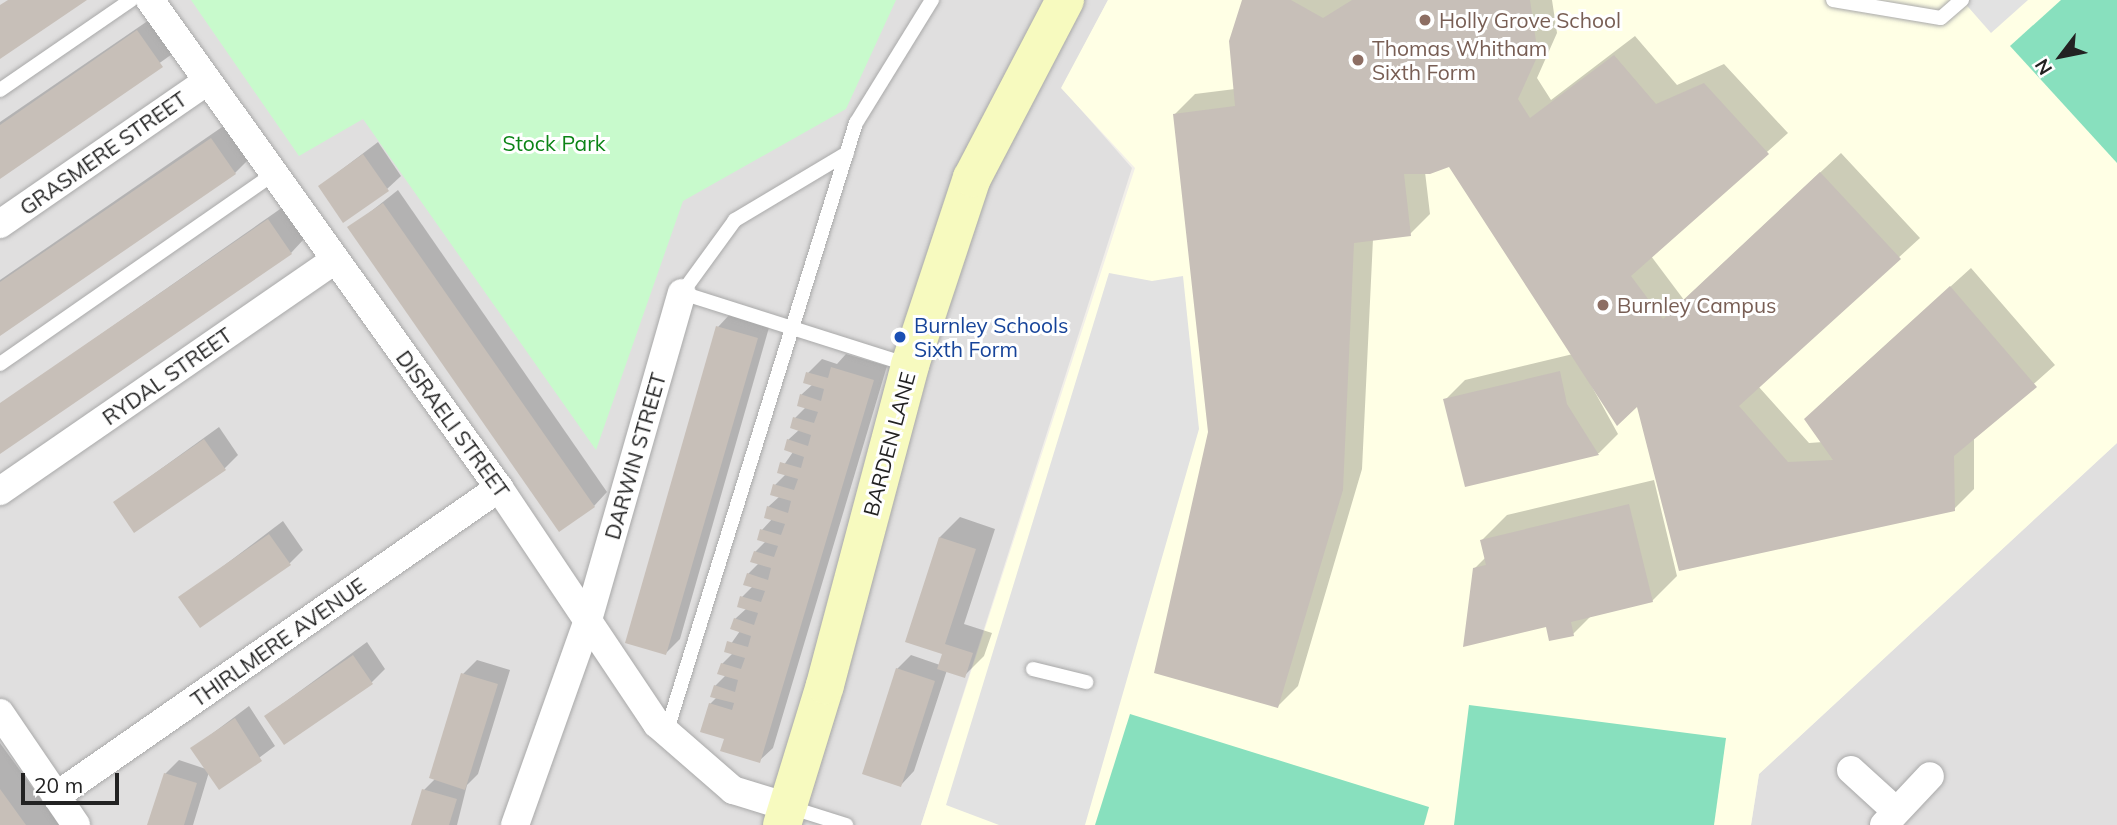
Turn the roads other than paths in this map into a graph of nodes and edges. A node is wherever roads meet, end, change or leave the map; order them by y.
1 (131, 0) edge
2 (150, 0) edge
3 (932, 0) edge
4 (1833, 0) edge
5 (1962, 0) edge
6 (1054, 4) edge
7 (207, 81) junction
8 (0, 90) edge
9 (847, 153) junction
10 (273, 174) junction
11 (0, 224) edge
12 (334, 261) junction
13 (682, 293) junction
14 (793, 326) junction
15 (0, 364) edge
16 (910, 365) junction
17 (499, 488) junction
18 (0, 491) edge
19 (588, 620) junction
20 (1033, 669) dead end
21 (1086, 682) dead end
22 (0, 713) edge
23 (667, 730) junction
24 (1851, 770) dead end
25 (1930, 776) dead end
26 (56, 796) junction
27 (785, 816) edge
28 (1890, 818) edge
29 (76, 825) edge
30 (515, 825) edge
31 (846, 825) edge

1 - 8 lane
2 - 7 street, DISRAELI STREET
3 - 9 lane
4 - 5 lane
6 - 16 street, BARDEN LANE
7 - 10 street, DISRAELI STREET
7 - 11 street, GRASMERE STREET
9 - 13 lane
9 - 14 lane
10 - 12 street, DISRAELI STREET
10 - 15 lane
12 - 17 street, DISRAELI STREET
12 - 18 street, RYDAL STREET
13 - 14 lane
13 - 19 street, DARWIN STREET
14 - 16 lane
14 - 23 lane
16 - 27 street, BARDEN LANE
17 - 19 street, DISRAELI STREET
17 - 26 street, THIRLMERE AVENUE
19 - 23 street, DISRAELI STREET
19 - 30 street, DARWIN STREET
20 - 21 lane
22 - 26 street
23 - 27 street, DISRAELI STREET
24 - 28 street
25 - 28 street
26 - 29 street
27 - 31 lane

